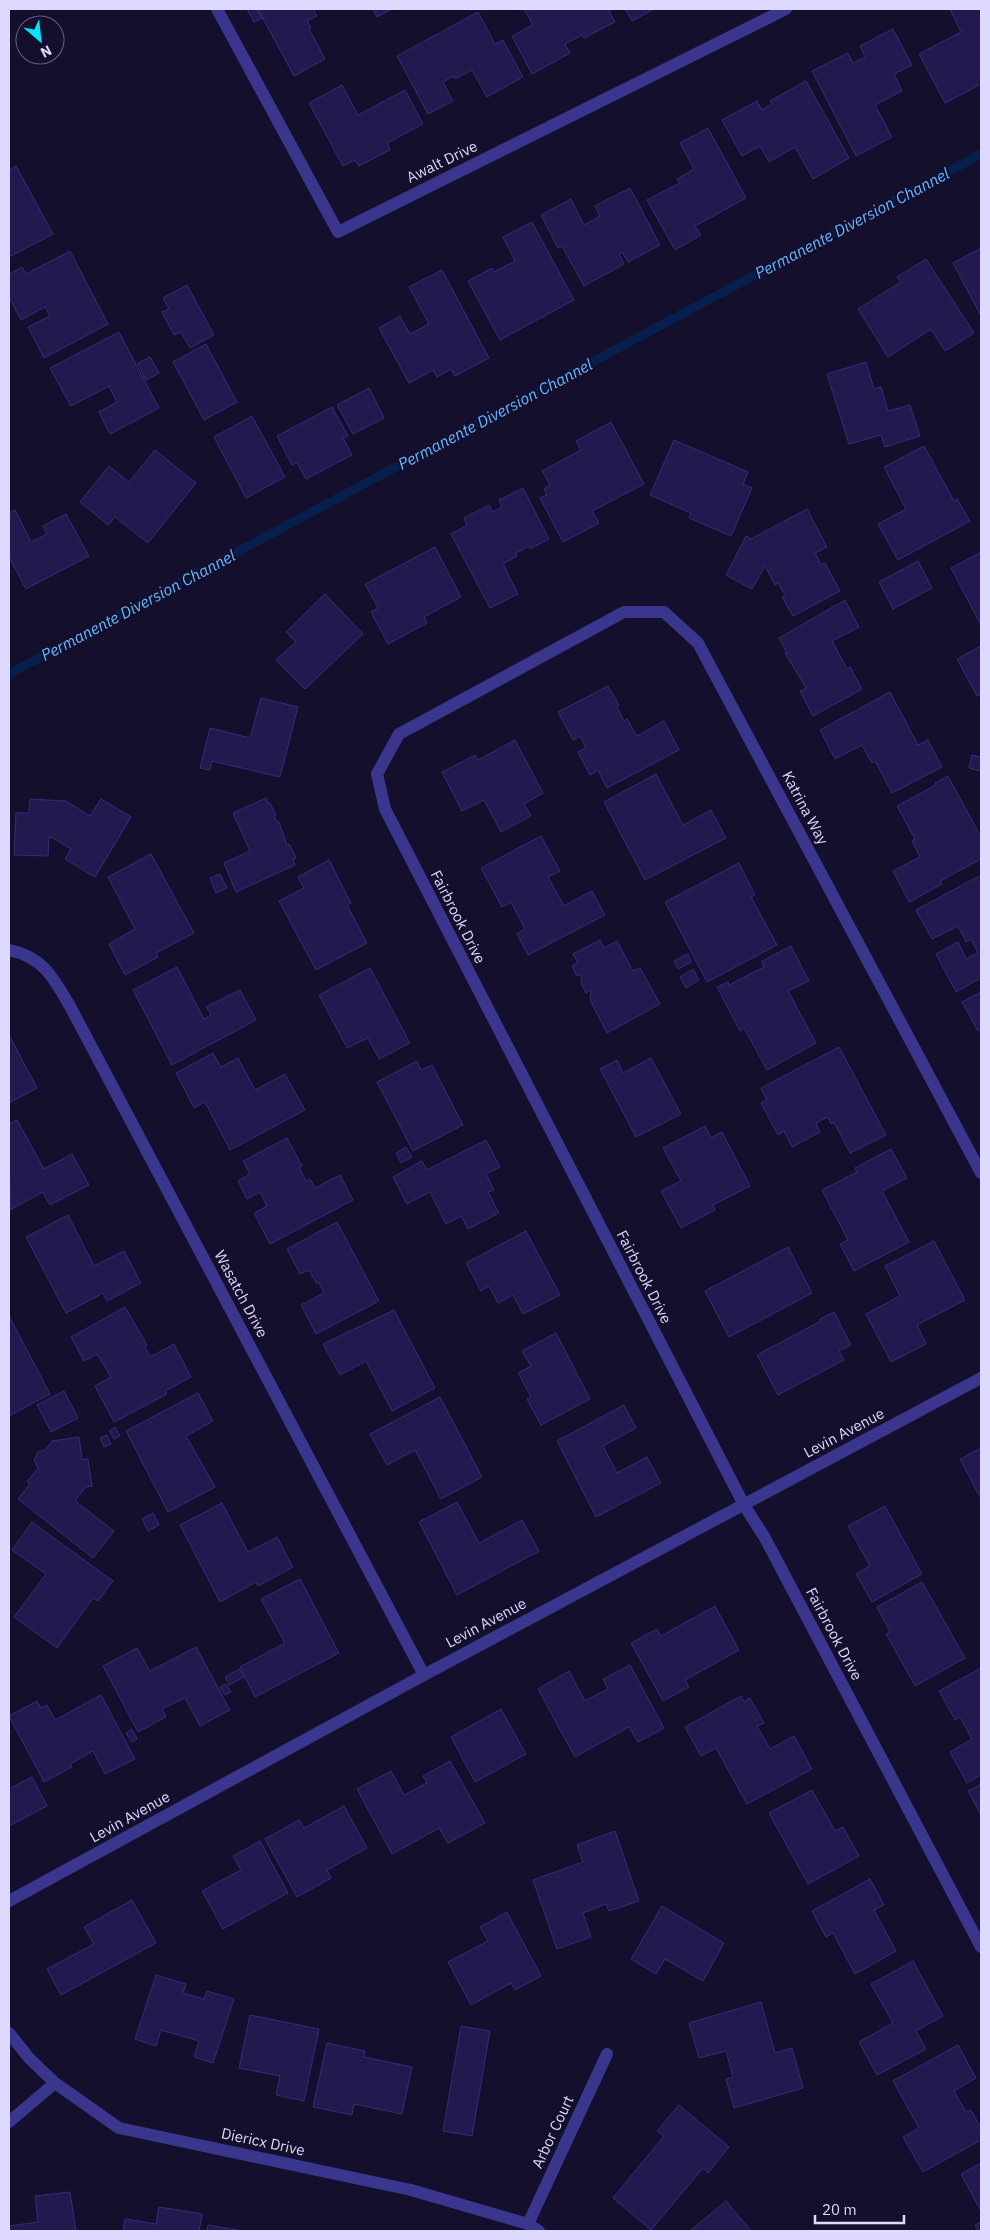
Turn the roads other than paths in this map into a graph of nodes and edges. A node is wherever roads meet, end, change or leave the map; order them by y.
1 (218, 9) edge
2 (786, 9) edge
3 (517, 670) joint
4 (9, 950) edge
5 (981, 1173) edge
6 (981, 1378) edge
7 (744, 1505) junction
8 (424, 1675) junction
9 (9, 1901) edge
10 (981, 1946) edge
11 (9, 2033) edge
12 (607, 2054) dead end
13 (55, 2083) junction
14 (9, 2122) edge
15 (534, 2228) edge

1 - 2 street, Awalt Drive
3 - 5 street, Katrina Way
3 - 7 street, Fairbrook Drive
4 - 8 street, Wasatch Drive
6 - 7 street, Levin Avenue
7 - 8 street, Levin Avenue
7 - 10 street, Fairbrook Drive
8 - 9 street, Levin Avenue
11 - 13 street, Diericx Drive
12 - 15 street, Arbor Court
13 - 14 street
13 - 15 street, Diericx Drive

